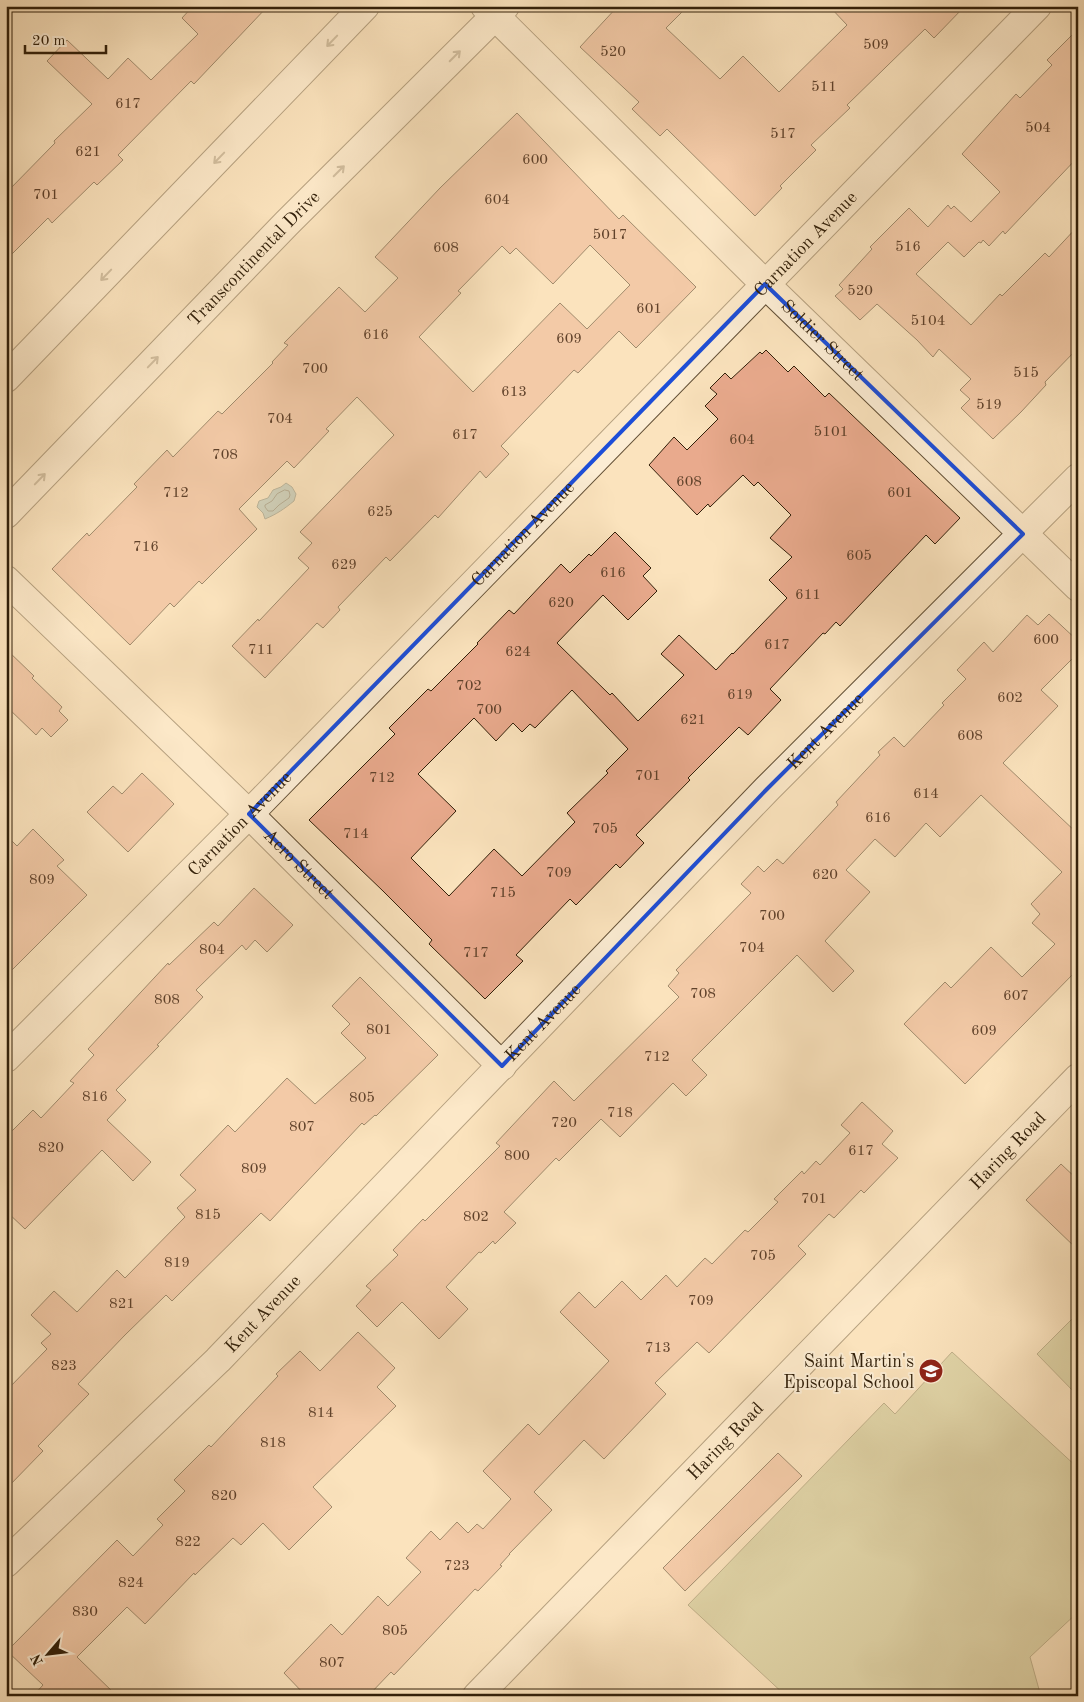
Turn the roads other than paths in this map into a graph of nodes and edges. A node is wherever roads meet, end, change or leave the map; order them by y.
1 (365, 6) edge
2 (1037, 6) edge
3 (496, 10) edge
4 (764, 284) junction
5 (6, 378) edge
6 (1078, 478) edge
7 (6, 514) edge
8 (1023, 534) junction
9 (6, 580) edge
10 (1078, 587) edge
11 (249, 814) junction
12 (6, 1058) edge
13 (502, 1066) junction
14 (1078, 1078) edge
15 (6, 1564) edge
16 (477, 1696) edge

1 -> 5 street
2 - 4 street, Carnation Avenue
3 - 4 street, Soldier Street
7 -> 3 street, Transcontinental Drive
4 - 8 street, Soldier Street
4 - 11 street, Carnation Avenue
6 - 8 street, Kent Avenue
8 - 10 street, Soldier Street
8 - 13 street, Kent Avenue
9 - 11 street, Aero Street
11 - 12 street, Carnation Avenue
11 - 13 street, Aero Street
13 - 15 street, Kent Avenue
14 - 16 street, Haring Road

